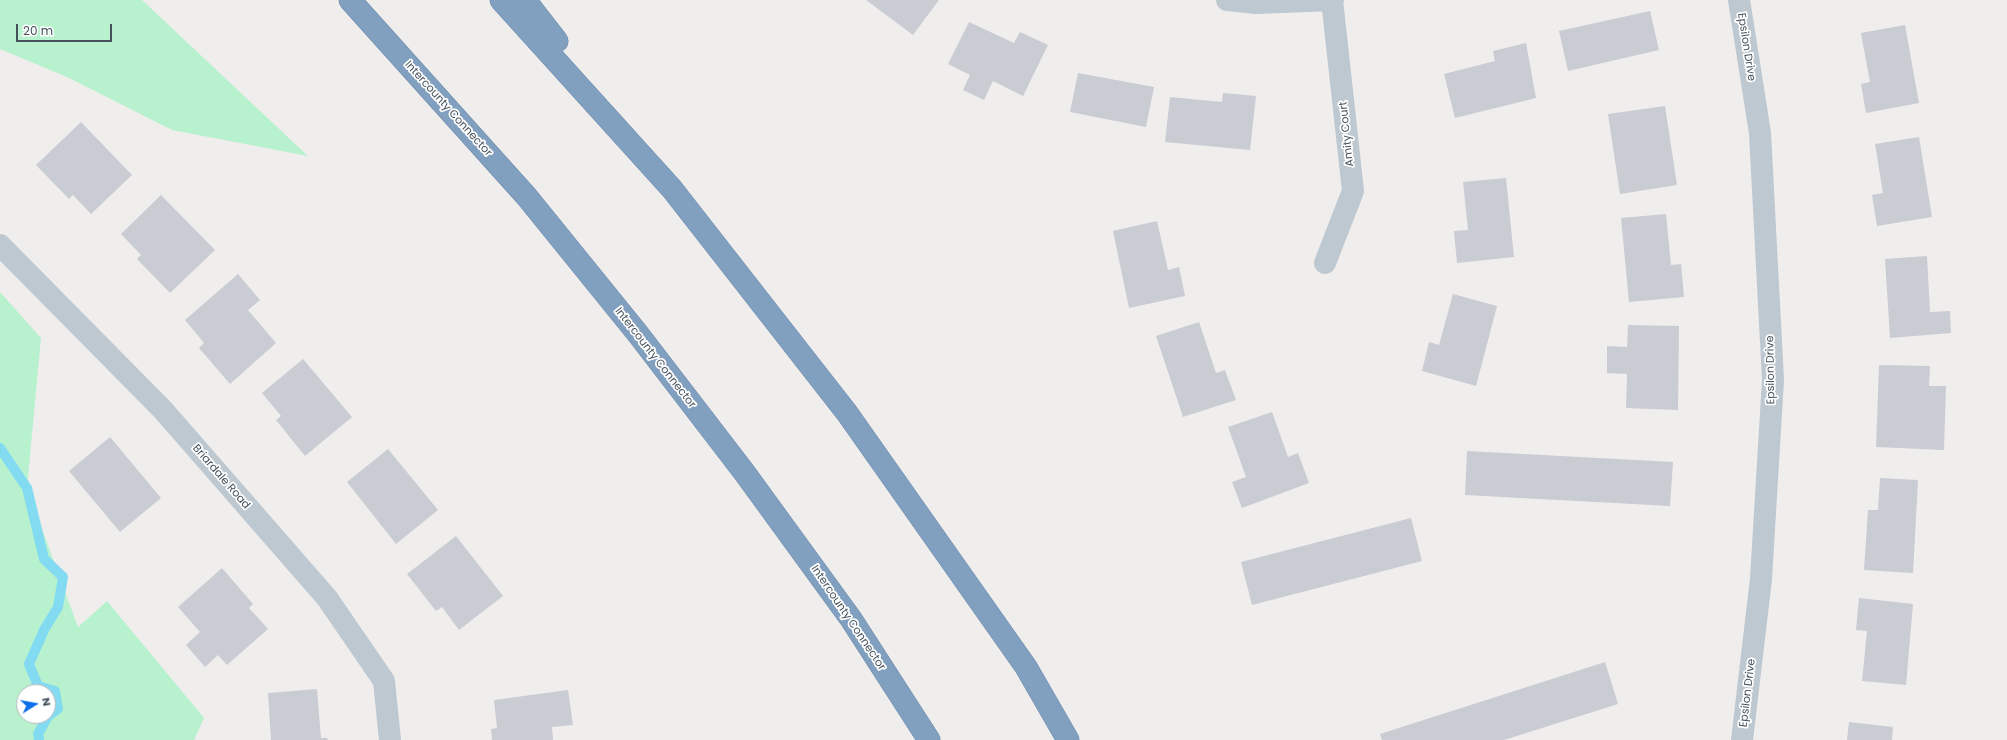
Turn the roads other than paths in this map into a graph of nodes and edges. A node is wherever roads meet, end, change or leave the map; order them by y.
1 (350, 0) edge
2 (501, 0) edge
3 (525, 0) edge
4 (1227, 0) edge
5 (1333, 0) edge
6 (1739, 0) edge
7 (672, 189) junction
8 (0, 245) edge
9 (1325, 263) dead end
10 (390, 740) edge
11 (929, 740) edge
12 (1068, 740) edge
13 (1742, 740) edge

1 - 11 highway, Intercounty Connector
2 - 7 highway
3 - 7 highway
4 - 5 street
5 - 9 street, Amity Court
6 - 13 street, Epsilon Drive
7 - 12 highway
8 - 10 street, Briardale Road

